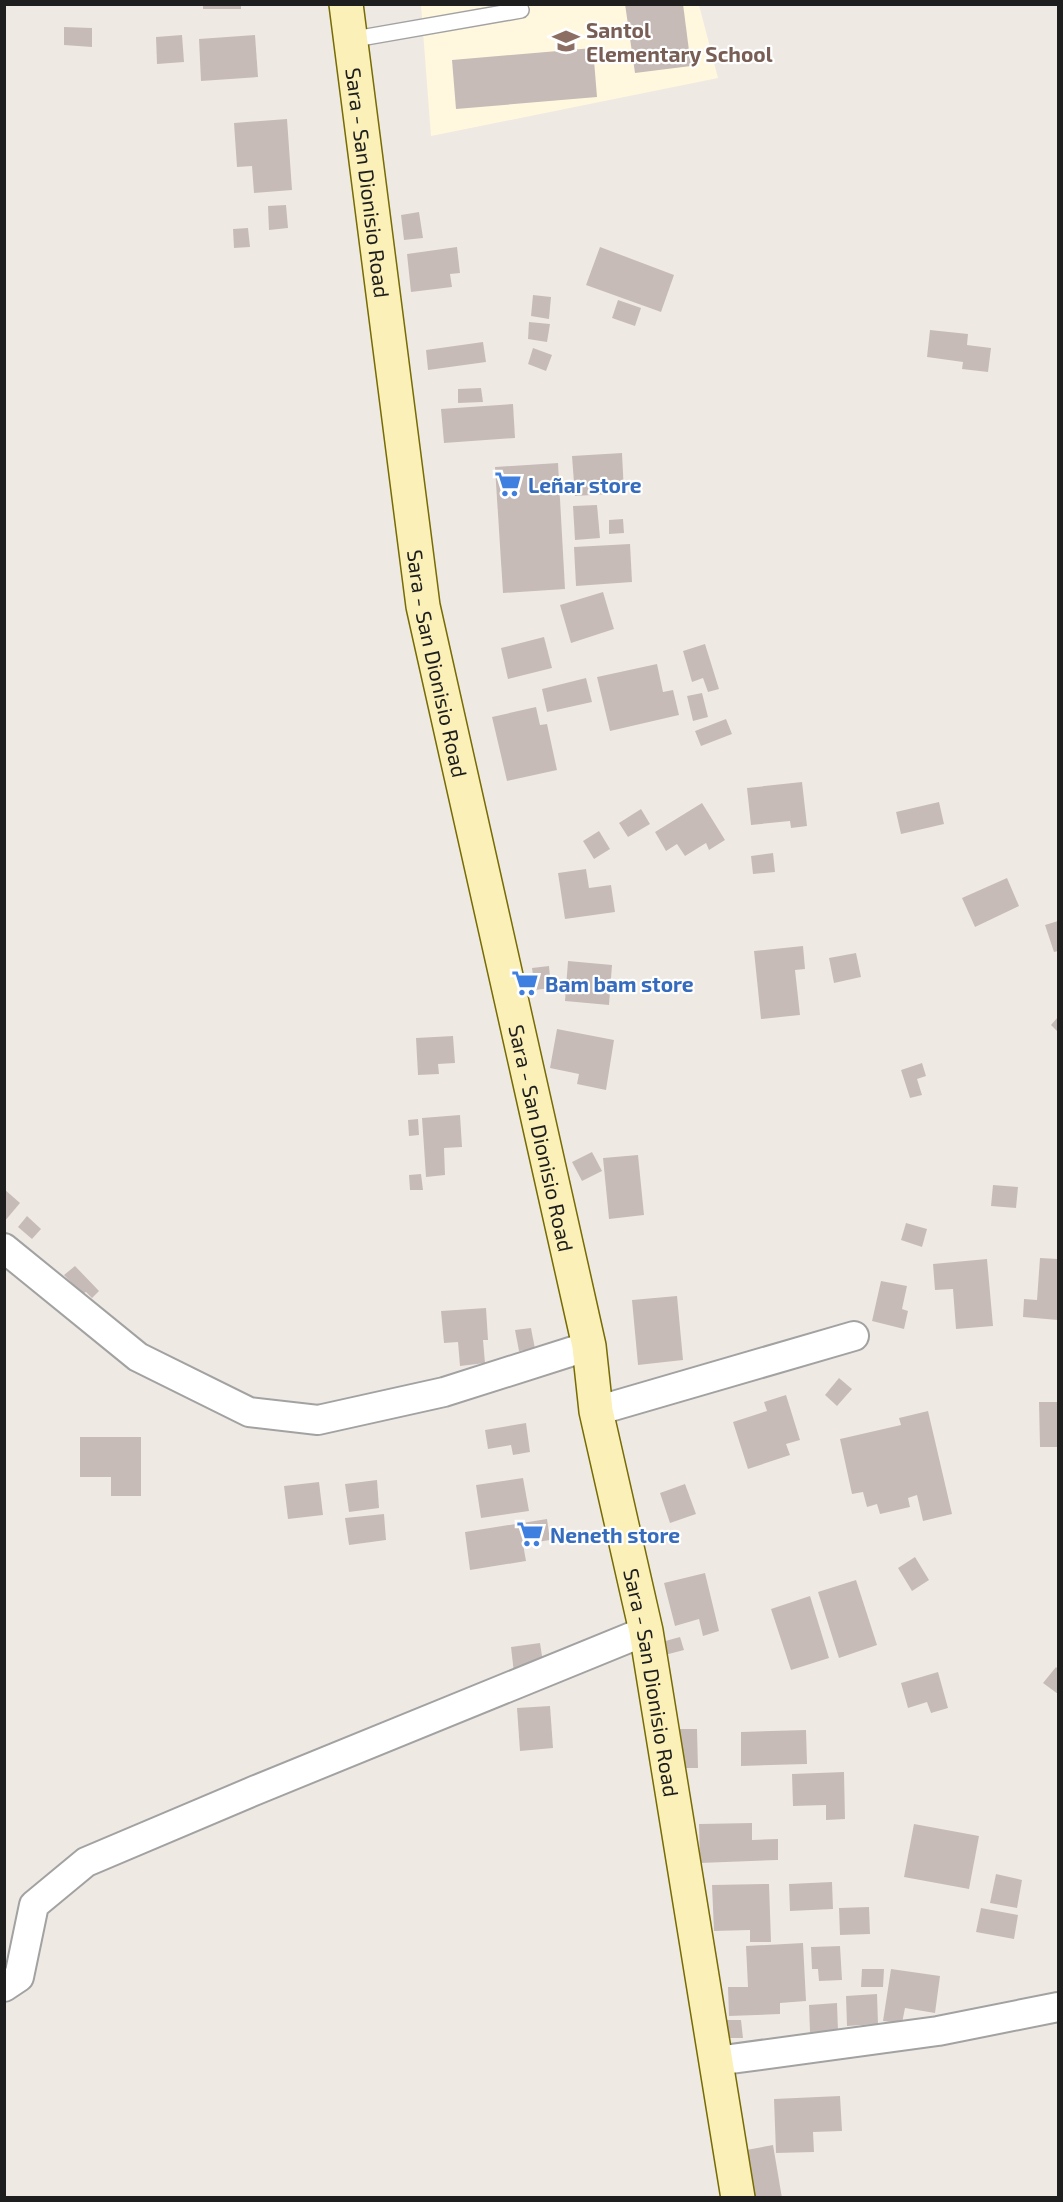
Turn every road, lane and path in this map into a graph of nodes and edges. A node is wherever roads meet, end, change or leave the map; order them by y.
1 (346, 4) edge
2 (520, 10) dead end
3 (349, 40) junction
4 (4, 1248) edge
5 (854, 1336) dead end
6 (589, 1346) junction
7 (596, 1411) junction
8 (646, 1631) junction
9 (4, 1987) edge
10 (1059, 2007) edge
11 (716, 2061) junction
12 (738, 2198) edge

1 - 3 main road, Sara - San Dionisio Road
2 - 3 lane
3 - 6 main road, Sara - San Dionisio Road
4 - 6 street
5 - 7 street
6 - 7 main road, Sara - San Dionisio Road
7 - 8 main road, Sara - San Dionisio Road
8 - 9 street
8 - 11 main road, Sara - San Dionisio Road
10 - 11 street
11 - 12 main road, Sara - San Dionisio Road

